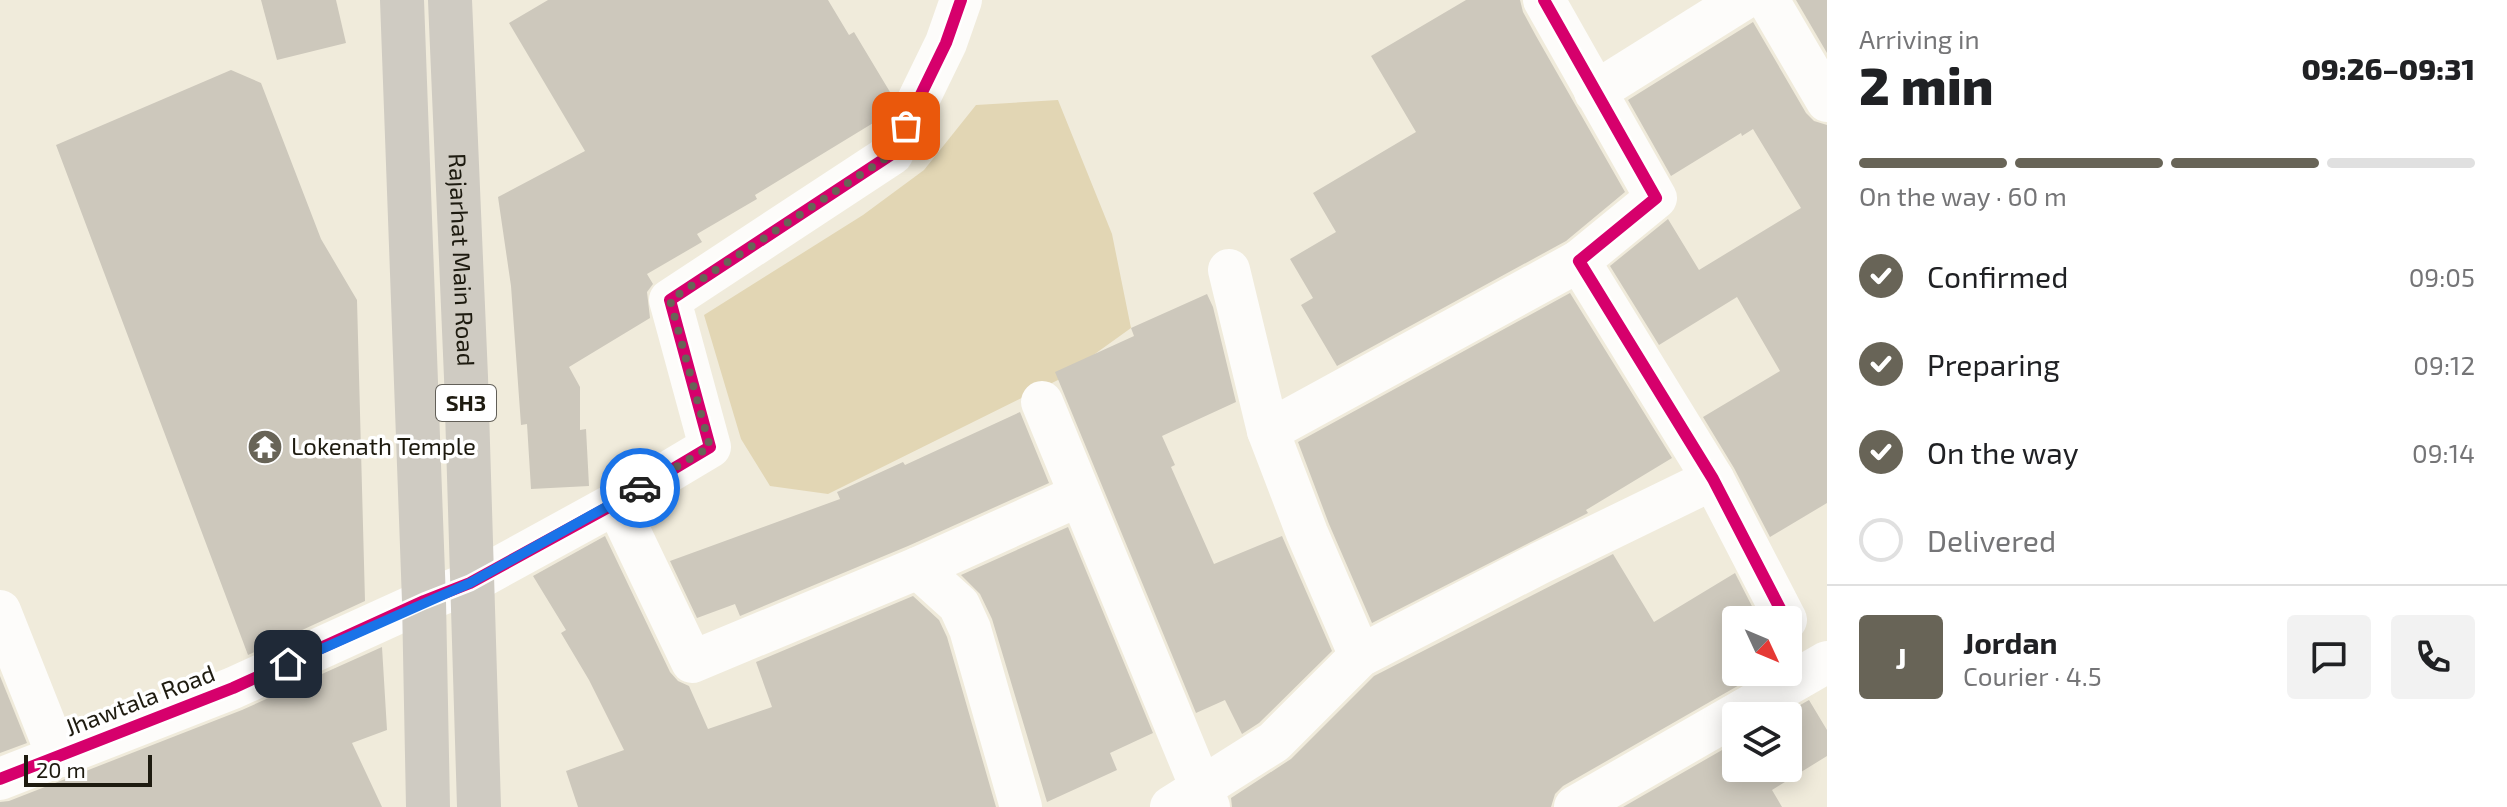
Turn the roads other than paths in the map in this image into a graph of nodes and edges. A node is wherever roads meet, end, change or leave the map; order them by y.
1 (402, 0) edge
2 (450, 0) edge
3 (961, 0) edge
4 (1544, 0) edge
5 (1742, 0) edge
6 (1768, 0) edge
7 (1595, 92) junction
8 (1827, 101) edge
9 (1579, 261) junction
10 (1229, 270) dead end
11 (1042, 402) dead end
12 (1268, 431) junction
13 (1713, 479) junction
14 (1080, 495) junction
15 (616, 503) junction
16 (918, 568) junction
17 (470, 583) junction
18 (424, 601) junction
19 (1779, 606) edge
20 (0, 611) edge
21 (1802, 645) edge
22 (1360, 656) junction
23 (1822, 676) edge
24 (58, 757) junction
25 (0, 779) edge
26 (1194, 801) edge
27 (428, 807) edge
28 (479, 807) edge
29 (1021, 807) edge
30 (1575, 807) edge

1 - 18 main road, Rajarhat Main Road / SH3
2 - 17 main road, Rajarhat Main Road / SH3
3 - 15 street, Jhawtala Road
4 - 7 street
5 - 7 street
6 - 8 street
7 - 9 street
9 - 12 street
9 - 13 street
10 - 12 street
11 - 14 street
12 - 22 street
13 - 19 street
13 - 22 street
14 - 16 street
14 - 26 street
15 - 16 street
15 - 17 street, Jhawtala Road
16 - 29 street
17 - 18 street, Jhawtala Road
17 - 28 main road, Rajarhat Main Road / SH3
18 - 24 street, Jhawtala Road
18 - 27 main road, Rajarhat Main Road / SH3
20 - 24 street
21 - 23 street
22 - 26 street
23 - 30 street
24 - 25 street, Jhawtala Road

